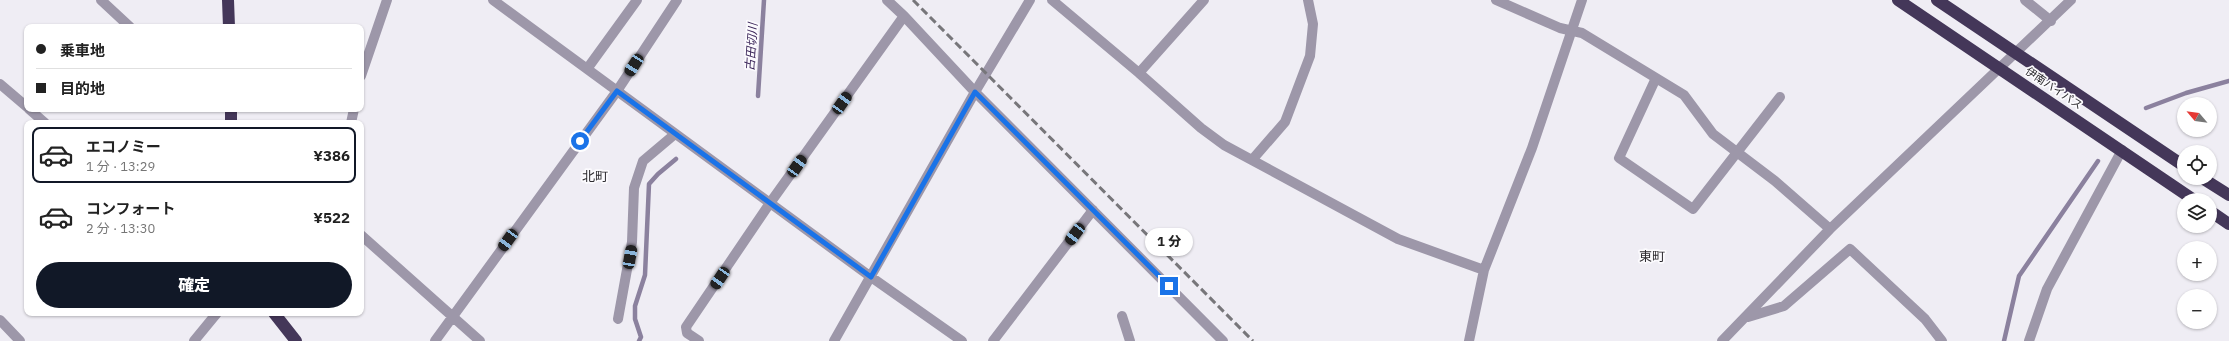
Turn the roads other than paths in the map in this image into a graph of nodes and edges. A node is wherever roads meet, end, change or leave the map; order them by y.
1 (101, 0) edge
2 (228, 0) edge
3 (387, 0) edge
4 (493, 0) edge
5 (637, 0) edge
6 (677, 0) edge
7 (887, 0) edge
8 (1030, 0) edge
9 (1052, 0) edge
10 (1204, 0) edge
11 (1308, 0) edge
12 (1496, 0) edge
13 (1582, 0) edge
14 (1898, 0) edge
15 (1937, 0) edge
16 (2025, 0) edge
17 (2071, 0) edge
18 (904, 16) junction
19 (2052, 20) junction
20 (127, 24) edge
21 (229, 24) edge
22 (1570, 32) junction
23 (2016, 53) junction
24 (364, 67) edge
25 (2000, 67) junction
26 (587, 69) junction
27 (1139, 73) junction
28 (1656, 78) junction
29 (0, 84) edge
30 (617, 91) junction
31 (975, 92) junction
32 (1780, 98) dead end
33 (24, 105) edge
34 (33, 112) edge
35 (42, 120) edge
36 (675, 134) junction
37 (2122, 150) junction
38 (1737, 152) junction
39 (1252, 160) junction
40 (2177, 161) edge
41 (2213, 185) edge
42 (2184, 193) edge
43 (2229, 195) edge
44 (770, 203) junction
45 (1093, 210) junction
46 (2217, 216) edge
47 (2229, 224) edge
48 (1830, 229) junction
49 (364, 238) edge
50 (1484, 270) junction
51 (871, 277) junction
52 (453, 315) junction
53 (215, 316) edge
54 (276, 316) edge
55 (1122, 316) dead end
56 (1746, 317) junction
57 (618, 319) dead end
58 (0, 320) edge
59 (20, 341) edge
60 (194, 341) edge
61 (296, 341) edge
62 (434, 341) edge
63 (480, 341) edge
64 (699, 341) edge
65 (834, 341) edge
66 (962, 341) edge
67 (993, 341) edge
68 (1130, 341) edge
69 (1224, 341) edge
70 (1469, 341) edge
71 (1722, 341) edge
72 (1942, 341) edge
73 (2029, 341) edge

1 - 20 street
2 - 21 highway
3 - 24 street
4 - 26 street
5 - 26 street
6 - 30 street
7 - 18 street
8 - 31 street
9 - 27 street
10 - 27 street
11 - 39 street
12 - 22 street
13 - 22 street
14 - 25 highway, 伊南バイパス
15 - 23 highway, 伊南バイパス
16 - 19 street
17 - 19 street
18 - 31 street
18 - 44 street
19 - 23 street
22 - 28 street
22 - 50 street
23 - 25 street
23 - 40 highway, 伊南バイパス
25 - 37 highway, 伊南バイパス
25 - 48 street
26 - 30 street
27 - 39 street
28 - 38 street
28 - 38 street
29 - 33 street
30 - 36 street
30 - 52 street
31 - 45 street
31 - 51 street
32 - 38 street
34 - 35 street
36 - 44 street
36 - 57 street
37 - 42 highway, 伊南バイパス
37 - 73 street
38 - 48 street
39 - 50 street
41 - 43 highway
44 - 51 street
44 - 64 street
45 - 67 street
45 - 69 street
46 - 47 highway
48 - 56 street
49 - 52 street
50 - 70 street
51 - 65 street
51 - 66 street
52 - 62 street
52 - 63 street
53 - 60 street
54 - 61 highway
55 - 68 street
56 - 71 street
56 - 72 street
58 - 59 street

